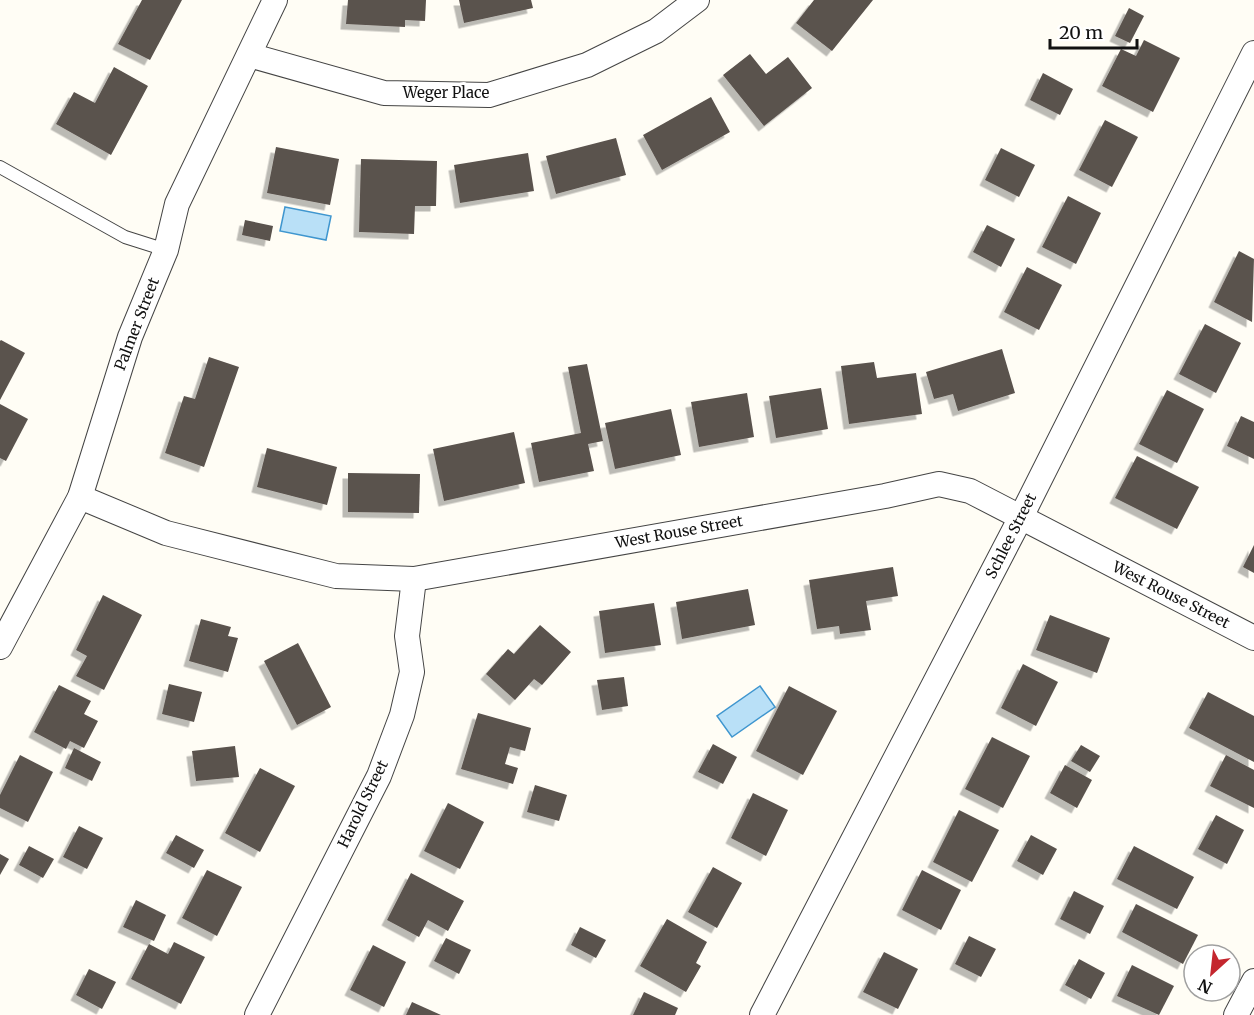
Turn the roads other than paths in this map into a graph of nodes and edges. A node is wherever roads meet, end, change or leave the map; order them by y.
1 (275, 0) edge
2 (697, 0) edge
3 (1254, 53) edge
4 (249, 55) junction
5 (0, 167) edge
6 (166, 250) junction
7 (80, 497) junction
8 (1021, 517) junction
9 (414, 579) junction
10 (1254, 638) edge
11 (0, 648) edge
12 (1254, 981) edge
13 (257, 1015) edge
14 (762, 1015) edge
15 (1236, 1015) edge

1 - 4 street, Palmer Street
2 - 4 street, Weger Place
3 - 8 street, Schlee Street
4 - 6 street, Palmer Street
5 - 6 lane
6 - 7 street, Palmer Street
7 - 9 street, West Rouse Street
7 - 11 street, Palmer Street
8 - 9 street, West Rouse Street
8 - 10 street, West Rouse Street
8 - 14 street, Schlee Street
9 - 13 street, Harold Street
12 - 15 street

